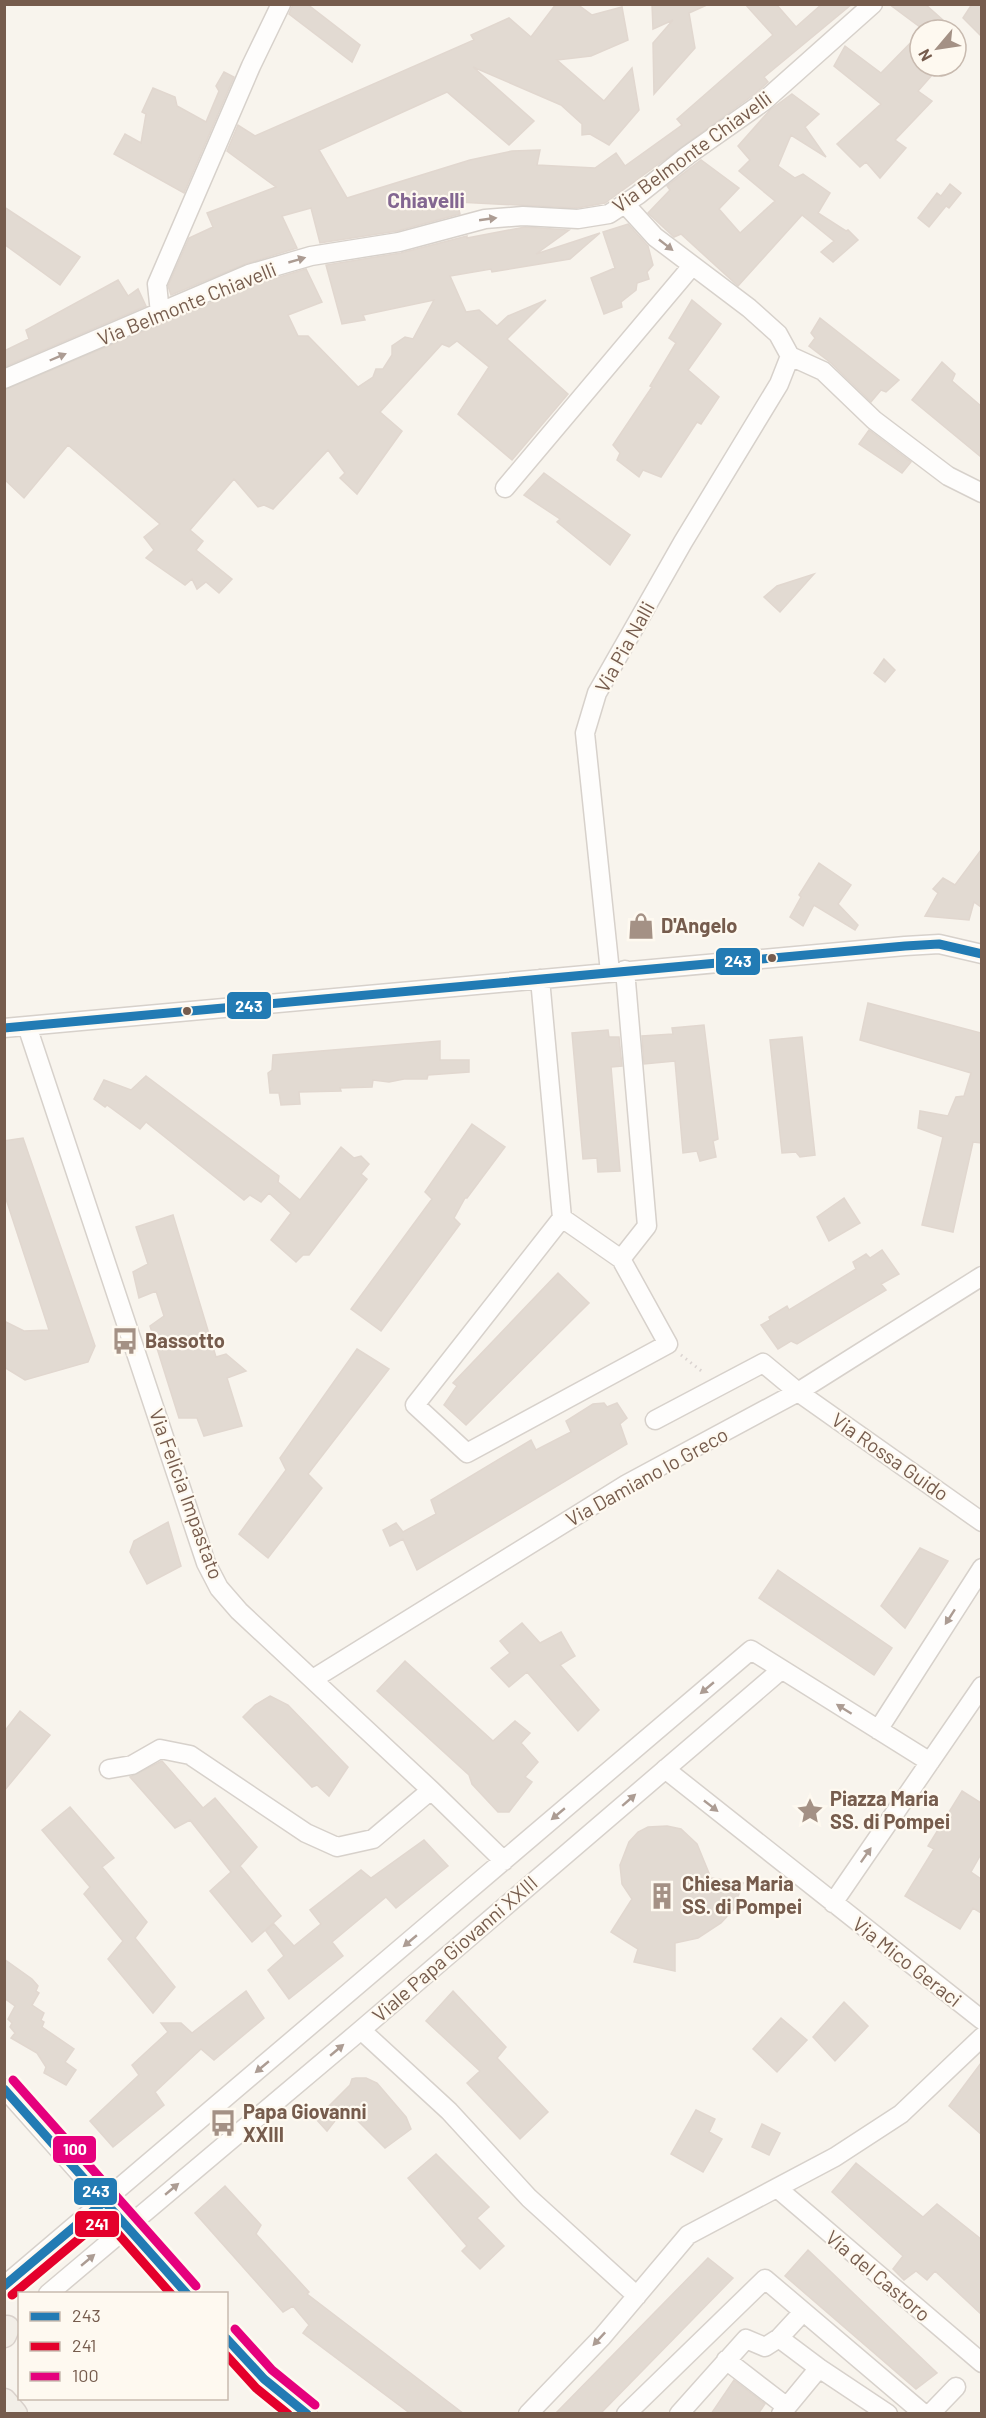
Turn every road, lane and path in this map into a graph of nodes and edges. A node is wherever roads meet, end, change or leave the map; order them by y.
1 (281, 4) edge
2 (873, 4) edge
3 (625, 204) junction
4 (692, 266) junction
5 (160, 313) junction
6 (790, 356) junction
7 (4, 379) edge
8 (505, 488) dead end
9 (981, 493) edge
10 (981, 954) edge
11 (618, 971) junction
12 (540, 979) junction
13 (27, 1026) junction
14 (4, 1028) edge
15 (562, 1218) junction
16 (621, 1259) junction
17 (981, 1276) edge
18 (668, 1344) junction
19 (719, 1386) junction
20 (798, 1392) junction
21 (655, 1420) dead end
22 (981, 1522) edge
23 (981, 1568) edge
24 (781, 1670) junction
25 (313, 1679) junction
26 (981, 1686) edge
27 (878, 1730) junction
28 (930, 1762) junction
29 (109, 1769) dead end
30 (665, 1770) junction
31 (431, 1790) junction
32 (504, 1861) junction
33 (833, 1903) junction
34 (981, 2020) edge
35 (361, 2030) junction
36 (981, 2037) edge
37 (4, 2088) edge
38 (777, 2188) junction
39 (105, 2201) junction
40 (127, 2227) junction
41 (4, 2286) edge
42 (50, 2292) edge
43 (185, 2292) edge
44 (637, 2296) junction
45 (803, 2312) junction
46 (724, 2319) junction
47 (746, 2338) junction
48 (779, 2338) junction
49 (228, 2339) edge
50 (726, 2360) junction
51 (981, 2363) edge
52 (819, 2368) junction
53 (956, 2387) dead end
54 (4, 2401) edge
55 (784, 2410) edge
56 (15, 2414) edge
57 (308, 2414) edge
58 (528, 2414) edge
59 (626, 2414) edge
60 (679, 2414) edge
61 (888, 2414) edge
62 (924, 2414) edge
63 (930, 2414) edge

1 - 5 street
2 - 3 street, Via Belmonte Chiavelli
3 -> 4 street
5 -> 3 street, Via Belmonte Chiavelli
4 - 6 street
4 - 8 street
7 -> 5 street, Via Belmonte Chiavelli
6 - 9 street
6 - 11 street, Via Pia Nalli
10 - 11 street
11 - 12 street
11 - 16 street, Via Pia Nalli
12 - 13 street
12 - 15 street
13 - 14 street
13 - 25 street, Via Felicia Impastato
15 - 16 street
15 - 18 street
16 - 18 street
17 - 20 street, Via Damiano lo Greco
18 - 19 path
19 - 20 street, Via Rossa Guido
19 - 21 street
20 - 22 street, Via Rossa Guido
20 - 25 street, Via Damiano lo Greco
23 -> 27 street
27 -> 24 street
24 - 30 street, Viale Papa Giovanni XXIII
24 -> 32 street, Viale Papa Giovanni XXIII
25 - 31 street, Via Felicia Impastato
26 - 28 street
27 - 28 street
33 -> 28 street
29 - 31 street
30 -> 33 street, Via Mico Geraci
35 -> 30 street, Viale Papa Giovanni XXIII
31 - 32 street, Via Felicia Impastato
32 -> 39 street, Viale Papa Giovanni XXIII
33 - 34 street, Via Mico Geraci
40 -> 35 street, Viale Papa Giovanni XXIII
35 - 44 street
36 - 38 street
37 - 39 street
38 - 44 street
38 - 51 street, Via del Castoro
39 - 40 street
39 - 41 street, Viale Papa Giovanni XXIII
42 -> 40 street, Viale Papa Giovanni XXIII
40 - 43 street
44 -> 58 street
45 - 46 street
45 - 48 street
45 - 62 street
46 - 47 street
46 - 59 street
47 - 48 street
47 - 50 street
48 - 52 street
49 - 57 street
50 - 55 street
50 - 60 street
52 - 55 street
52 - 61 street
53 - 63 street
54 - 56 main road

